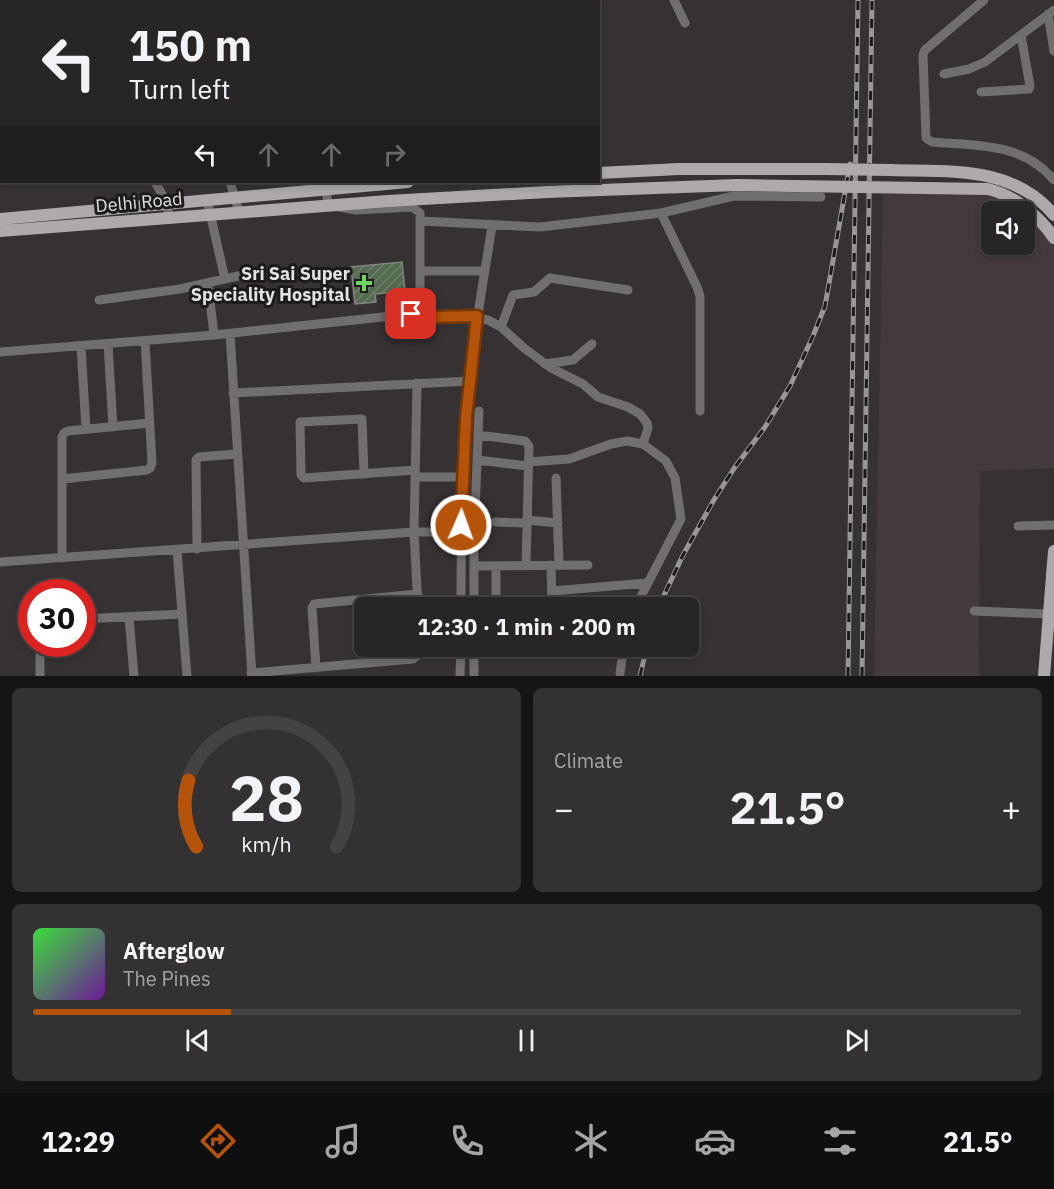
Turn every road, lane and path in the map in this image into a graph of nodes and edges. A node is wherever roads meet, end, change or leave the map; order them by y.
1 (674, 0) edge
2 (984, 0) edge
3 (1051, 12) edge
4 (685, 23) dead end
5 (1021, 35) junction
6 (1054, 51) edge
7 (944, 74) dead end
8 (981, 92) dead end
9 (600, 173) edge
10 (1054, 180) edge
11 (156, 183) edge
12 (230, 183) edge
13 (394, 183) edge
14 (326, 189) junction
15 (821, 196) dead end
16 (234, 197) junction
17 (207, 200) junction
18 (166, 203) junction
19 (328, 205) junction
20 (239, 212) junction
21 (662, 213) junction
22 (211, 214) junction
23 (1054, 215) edge
24 (169, 218) junction
25 (0, 219) edge
26 (420, 221) junction
27 (492, 226) junction
28 (0, 231) edge
29 (1054, 238) edge
30 (420, 271) junction
31 (485, 271) junction
32 (256, 272) dead end
33 (225, 279) junction
34 (208, 283) junction
35 (628, 290) dead end
36 (99, 300) dead end
37 (411, 314) junction
38 (481, 318) junction
39 (501, 327) junction
40 (230, 333) junction
41 (214, 335) junction
42 (145, 341) junction
43 (108, 344) junction
44 (592, 344) dead end
45 (81, 346) junction
46 (0, 352) edge
47 (545, 364) junction
48 (470, 381) junction
49 (417, 383) junction
50 (233, 393) junction
51 (479, 411) dead end
52 (700, 411) dead end
53 (150, 423) junction
54 (113, 427) junction
55 (86, 429) junction
56 (478, 435) junction
57 (643, 444) junction
58 (237, 454) junction
59 (477, 460) junction
60 (528, 464) junction
61 (415, 473) junction
62 (364, 474) junction
63 (463, 477) junction
64 (556, 478) dead end
65 (62, 479) junction
66 (495, 522) dead end
67 (527, 522) junction
68 (558, 523) junction
69 (1018, 525) dead end
70 (1054, 525) edge
71 (466, 527) junction
72 (414, 532) junction
73 (243, 546) junction
74 (197, 549) junction
75 (177, 550) junction
76 (1054, 551) edge
77 (62, 558) junction
78 (0, 562) edge
79 (555, 565) junction
80 (588, 565) dead end
81 (474, 566) junction
82 (496, 566) junction
83 (526, 566) junction
84 (647, 583) junction
85 (552, 591) junction
86 (418, 594) joint
87 (400, 597) edge
88 (462, 597) edge
89 (474, 597) edge
90 (496, 597) edge
91 (552, 597) edge
92 (640, 597) edge
93 (354, 603) edge
94 (974, 611) dead end
95 (182, 614) junction
96 (129, 617) junction
97 (96, 618) edge
98 (1050, 619) edge
99 (40, 657) edge
100 (368, 657) edge
101 (416, 657) edge
102 (461, 657) edge
103 (474, 657) edge
104 (622, 657) edge
105 (368, 663) junction
106 (316, 668) junction
107 (620, 674) dead end
108 (252, 675) edge
109 (40, 676) edge
110 (134, 676) edge
111 (187, 676) edge
112 (460, 676) edge
113 (474, 676) edge
114 (1044, 676) edge

1 - 4 street
2 - 10 street
3 - 5 street
3 - 6 street
5 - 7 street
5 - 8 street
9 - 23 main road, bridge
11 - 18 street
12 - 16 street
13 - 14 main road
14 - 16 main road
14 - 19 street
15 - 21 street
16 - 17 main road
16 - 20 street
17 - 18 main road
17 - 22 street
18 - 24 street
18 - 25 main road
19 - 20 main road, Delhi Road
19 - 26 street
19 - 29 main road, Delhi Road, bridge
20 - 22 main road, Delhi Road
21 - 27 street
21 - 52 street
22 - 24 main road, Delhi Road
22 - 33 street
24 - 28 main road, Delhi Road
26 - 27 street
26 - 30 street
27 - 31 street
30 - 31 street
30 - 37 street
31 - 38 street
32 - 33 street
33 - 34 street
34 - 36 street
34 - 41 street
35 - 39 street
37 - 38 street
37 - 40 street
38 - 39 street
38 - 48 street
39 - 47 street
40 - 41 street
40 - 50 street
41 - 42 street
42 - 43 street
42 - 53 street
43 - 45 street
43 - 54 street
44 - 47 street
45 - 46 street
45 - 55 street
47 - 57 street
48 - 49 street
48 - 63 street
49 - 50 street
49 - 61 street
50 - 58 street
51 - 56 street
53 - 54 street
53 - 65 street
54 - 55 street
55 - 65 street
56 - 59 street
56 - 60 street
57 - 60 street
57 - 84 street
58 - 73 street
58 - 74 street
59 - 60 street
59 - 71 street
60 - 67 street
61 - 62 street
61 - 63 street
61 - 72 street
62 - 62 street
63 - 71 street
64 - 68 street
65 - 77 street
66 - 67 street
67 - 68 street
67 - 83 street
68 - 79 street
69 - 70 street
71 - 72 street
71 - 81 street
71 - 88 street
72 - 73 street
72 - 86 street
73 - 74 street
73 - 108 street
74 - 75 street
75 - 77 street
75 - 95 street
76 - 98 main road
77 - 78 street
79 - 80 street
79 - 83 street
79 - 85 street
81 - 82 street
81 - 89 street
82 - 83 street
82 - 90 street
84 - 85 street
84 - 92 street
85 - 91 street
86 - 87 street
93 - 106 street
94 - 98 street
95 - 96 street
95 - 111 street
96 - 97 street
96 - 110 street
98 - 114 main road
99 - 109 street
100 - 105 street
101 - 105 street
102 - 112 street
103 - 113 street
104 - 107 street
105 - 106 street
106 - 108 street

